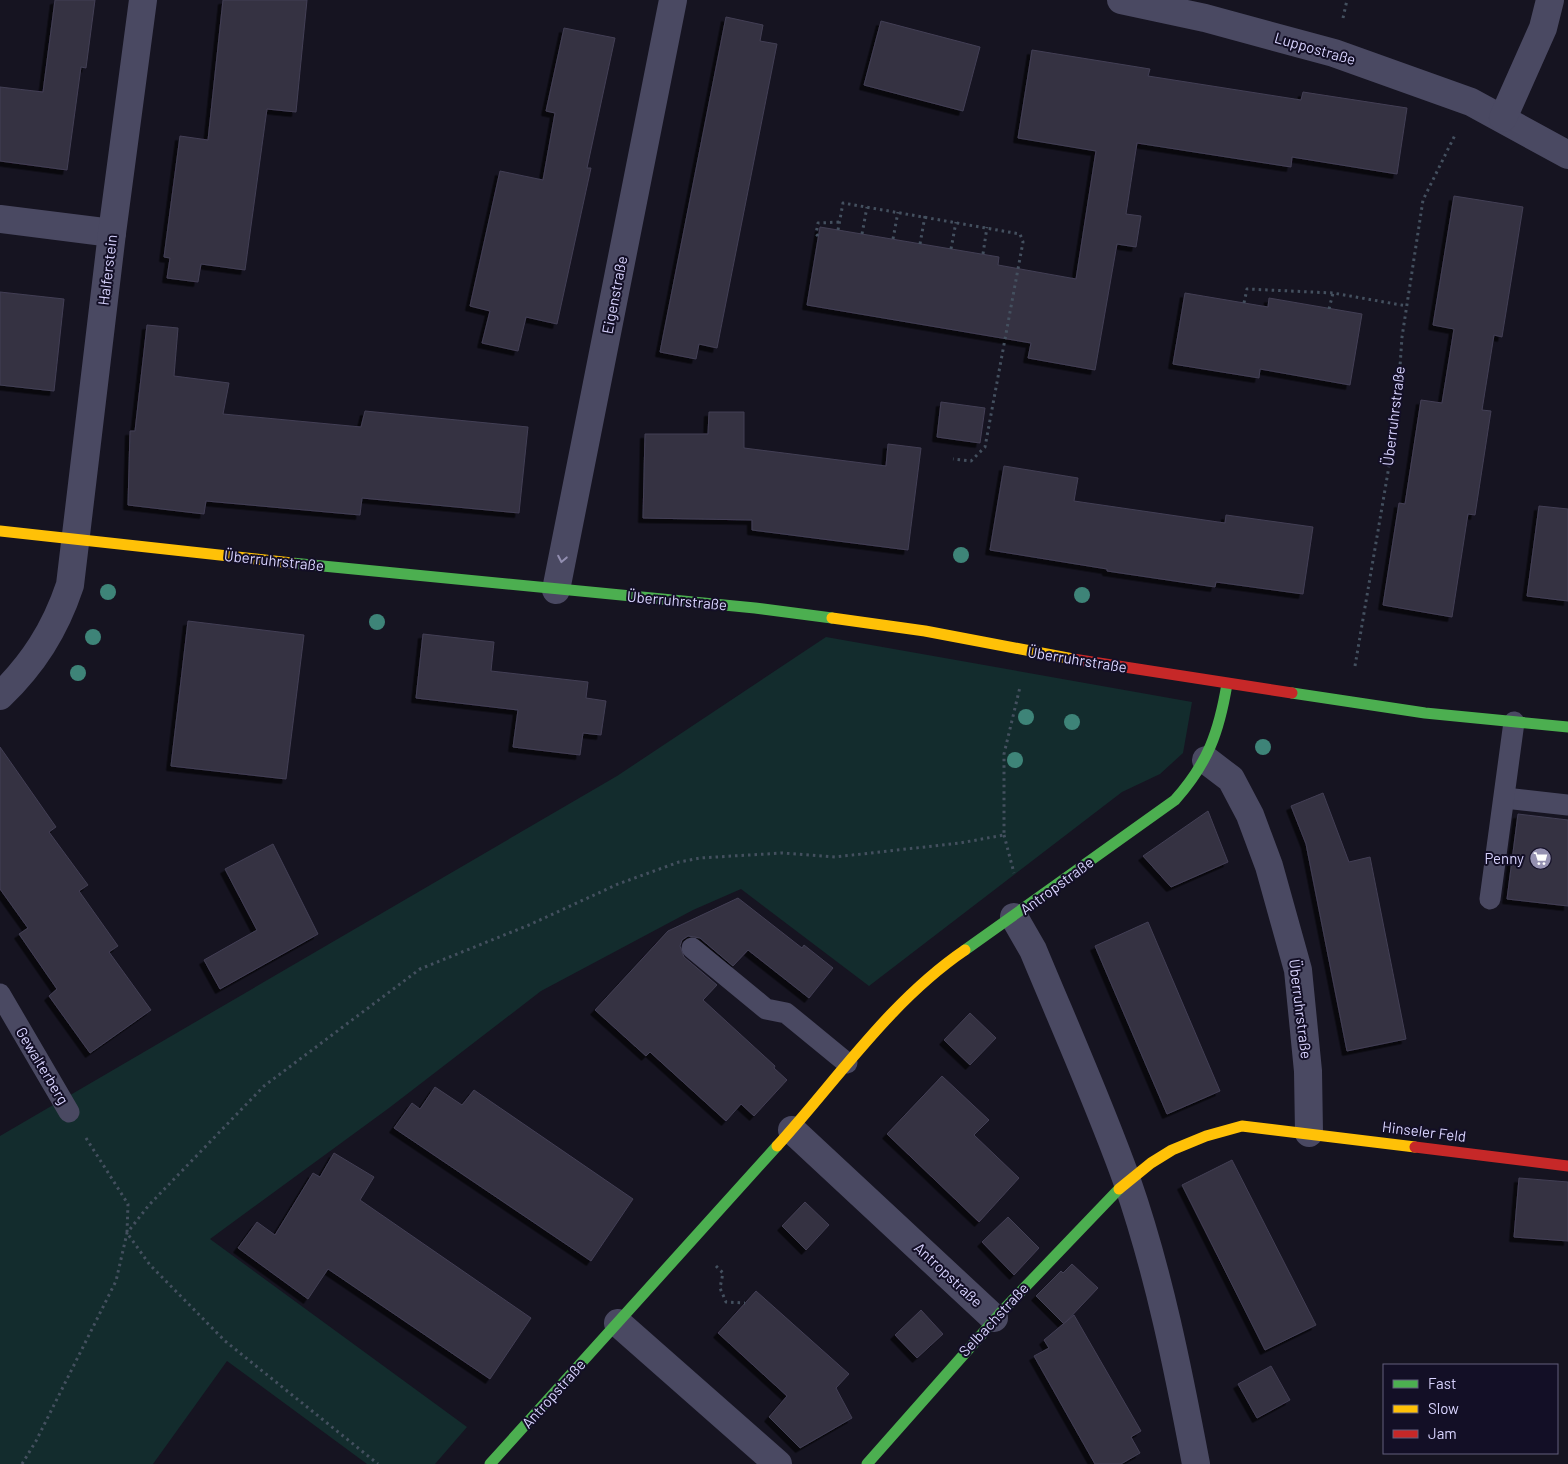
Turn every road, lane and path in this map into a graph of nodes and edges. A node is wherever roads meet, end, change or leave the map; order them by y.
1 (144, 0) edge
2 (673, 0) edge
3 (1121, 0) edge
4 (1550, 0) edge
5 (1471, 102) junction
6 (1502, 118) junction
7 (1568, 155) edge
8 (867, 207) junction
9 (898, 212) junction
10 (925, 216) junction
11 (0, 219) edge
12 (840, 222) junction
13 (956, 222) junction
14 (987, 227) junction
15 (838, 230) dead end
16 (112, 233) junction
17 (862, 234) dead end
18 (818, 236) dead end
19 (892, 239) dead end
20 (920, 244) dead end
21 (952, 249) dead end
22 (983, 254) dead end
23 (1333, 293) junction
24 (1244, 303) dead end
25 (1407, 306) junction
26 (1329, 309) dead end
27 (952, 459) dead end
28 (0, 530) edge
29 (77, 541) junction
30 (556, 590) junction
31 (1028, 652) junction
32 (1227, 684) junction
33 (0, 696) edge
34 (1349, 701) junction
35 (1514, 722) junction
36 (1568, 727) edge
37 (1206, 760) junction
38 (1505, 798) junction
39 (1568, 806) edge
40 (1490, 899) dead end
41 (1014, 917) junction
42 (692, 948) dead end
43 (0, 994) edge
44 (847, 1063) junction
45 (69, 1112) joint
46 (1276, 1129) joint
47 (792, 1130) junction
48 (1309, 1132) junction
49 (1568, 1166) edge
50 (1127, 1183) junction
51 (126, 1233) junction
52 (692, 1240) junction
53 (745, 1303) dead end
54 (994, 1318) junction
55 (618, 1323) junction
56 (22, 1464) edge
57 (378, 1464) edge
58 (490, 1464) edge
59 (778, 1464) edge
60 (868, 1464) edge
61 (1196, 1464) edge

1 - 16 street, Halferstein
2 -> 30 street, Eigenstraße
3 - 5 street, Luppostraße
4 - 6 street
5 - 6 street, Luppostraße
5 - 25 path, Überruhrstraße
6 - 7 street, Luppostraße
8 - 9 path
8 - 12 path
8 - 17 path
9 - 10 path
9 - 19 path
10 - 13 path
10 - 20 path
11 - 16 street
12 - 15 path
12 - 18 path
13 - 14 path
13 - 21 path
14 - 22 path
14 - 27 path
16 - 29 street, Halferstein
23 - 24 path
23 - 25 path
23 - 26 path
25 - 34 path, Überruhrstraße
28 - 29 street, Überruhrstraße
29 - 30 street, Überruhrstraße
29 - 33 street
30 - 31 street, Überruhrstraße
31 - 32 street, Überruhrstraße
31 - 51 path
32 - 34 street, Überruhrstraße
32 - 37 street, Antropstraße
34 - 35 street, Überruhrstraße
35 - 36 street, Überruhrstraße
35 - 38 lane
37 - 41 street, Antropstraße
37 - 48 street, Überruhrstraße
38 - 39 lane
38 - 40 lane
41 - 44 street, Antropstraße
41 - 50 street
42 - 44 lane
43 - 45 lane, Gewalterberg
44 - 47 street, Antropstraße
45 - 51 path
46 - 48 street, Hinseler Feld
46 - 50 street, Selbachstraße
47 - 52 street, Antropstraße
47 - 54 street, Antropstraße
48 - 49 street, Hinseler Feld
50 - 54 street, Selbachstraße
50 - 61 street
51 - 56 path
51 - 57 path
52 - 53 path
52 - 55 street, Antropstraße
54 - 60 street, Selbachstraße
55 - 58 street, Antropstraße
55 - 59 street

